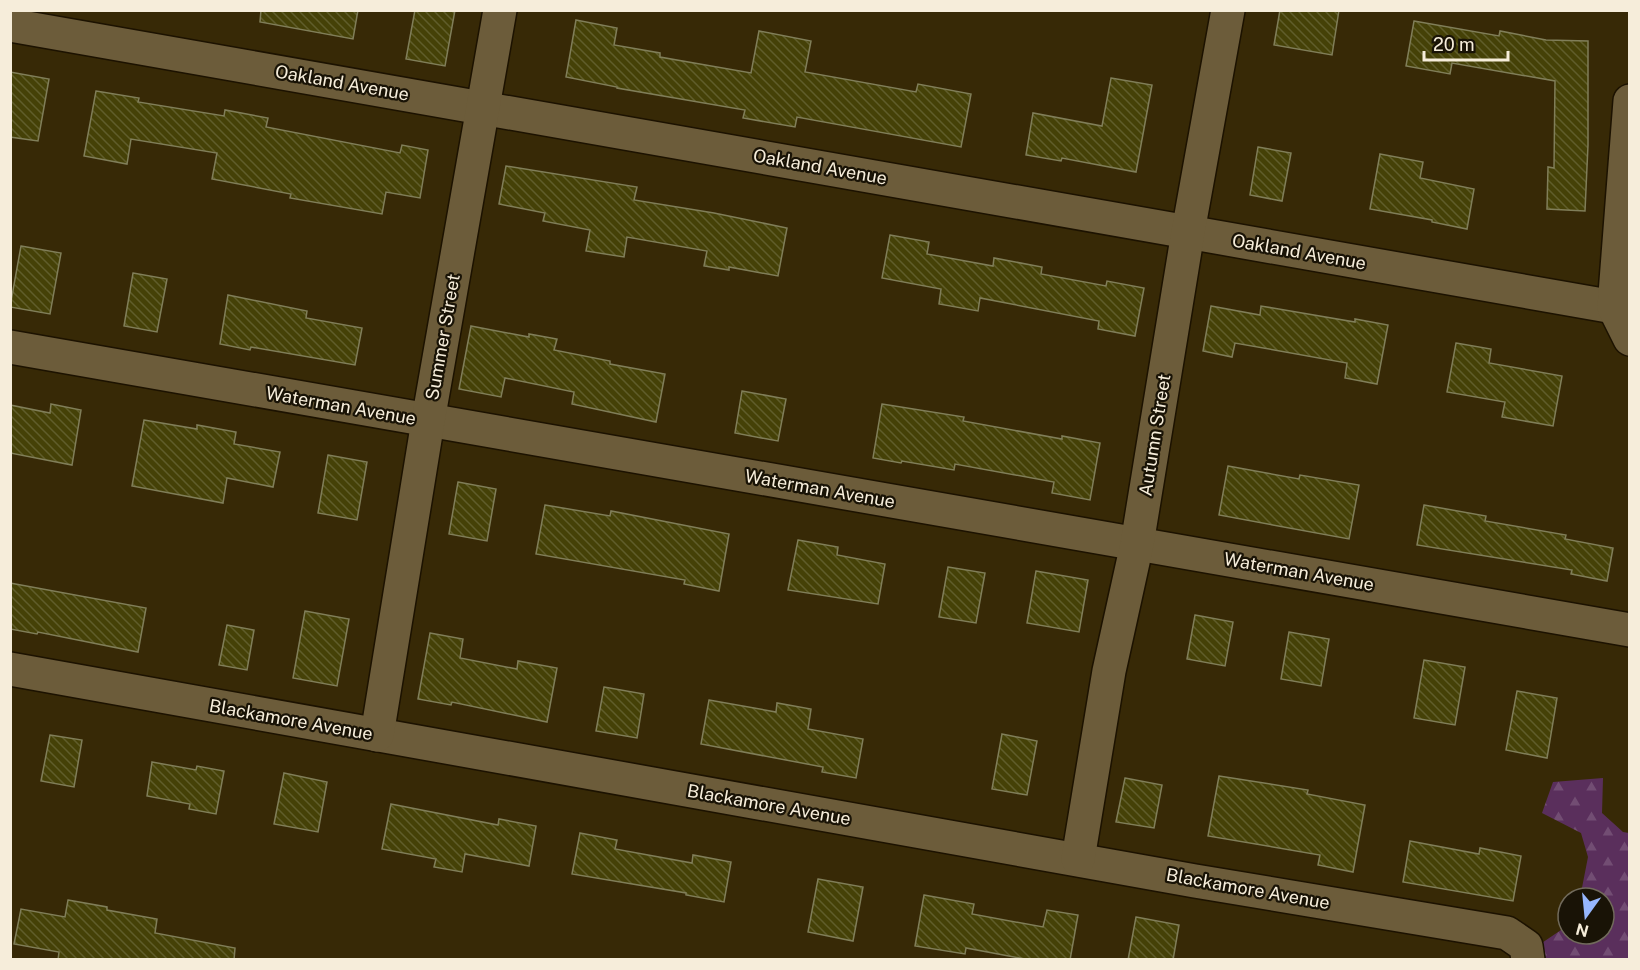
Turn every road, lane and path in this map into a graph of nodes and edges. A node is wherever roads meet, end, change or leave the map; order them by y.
1 (500, 10) edge
2 (1228, 10) edge
3 (10, 25) edge
4 (1629, 101) edge
5 (482, 108) junction
6 (1188, 232) junction
7 (1622, 305) edge
8 (1629, 339) edge
9 (10, 347) edge
10 (428, 421) junction
11 (1137, 544) junction
12 (1629, 630) edge
13 (10, 669) edge
14 (377, 735) junction
15 (1078, 859) junction
16 (1527, 953) edge

1 - 5 street, Summer Street
2 - 6 street, Autumn Street
3 - 5 street, Oakland Avenue
4 - 7 street
5 - 6 street, Oakland Avenue
5 - 10 street, Summer Street
6 - 7 street, Oakland Avenue
6 - 11 street, Autumn Street
7 - 8 street
9 - 10 street, Waterman Avenue
10 - 11 street, Waterman Avenue
10 - 14 street, Summer Street
11 - 12 street, Waterman Avenue
11 - 15 street, Autumn Street
13 - 14 street, Blackamore Avenue
14 - 15 street, Blackamore Avenue
15 - 16 street, Blackamore Avenue

